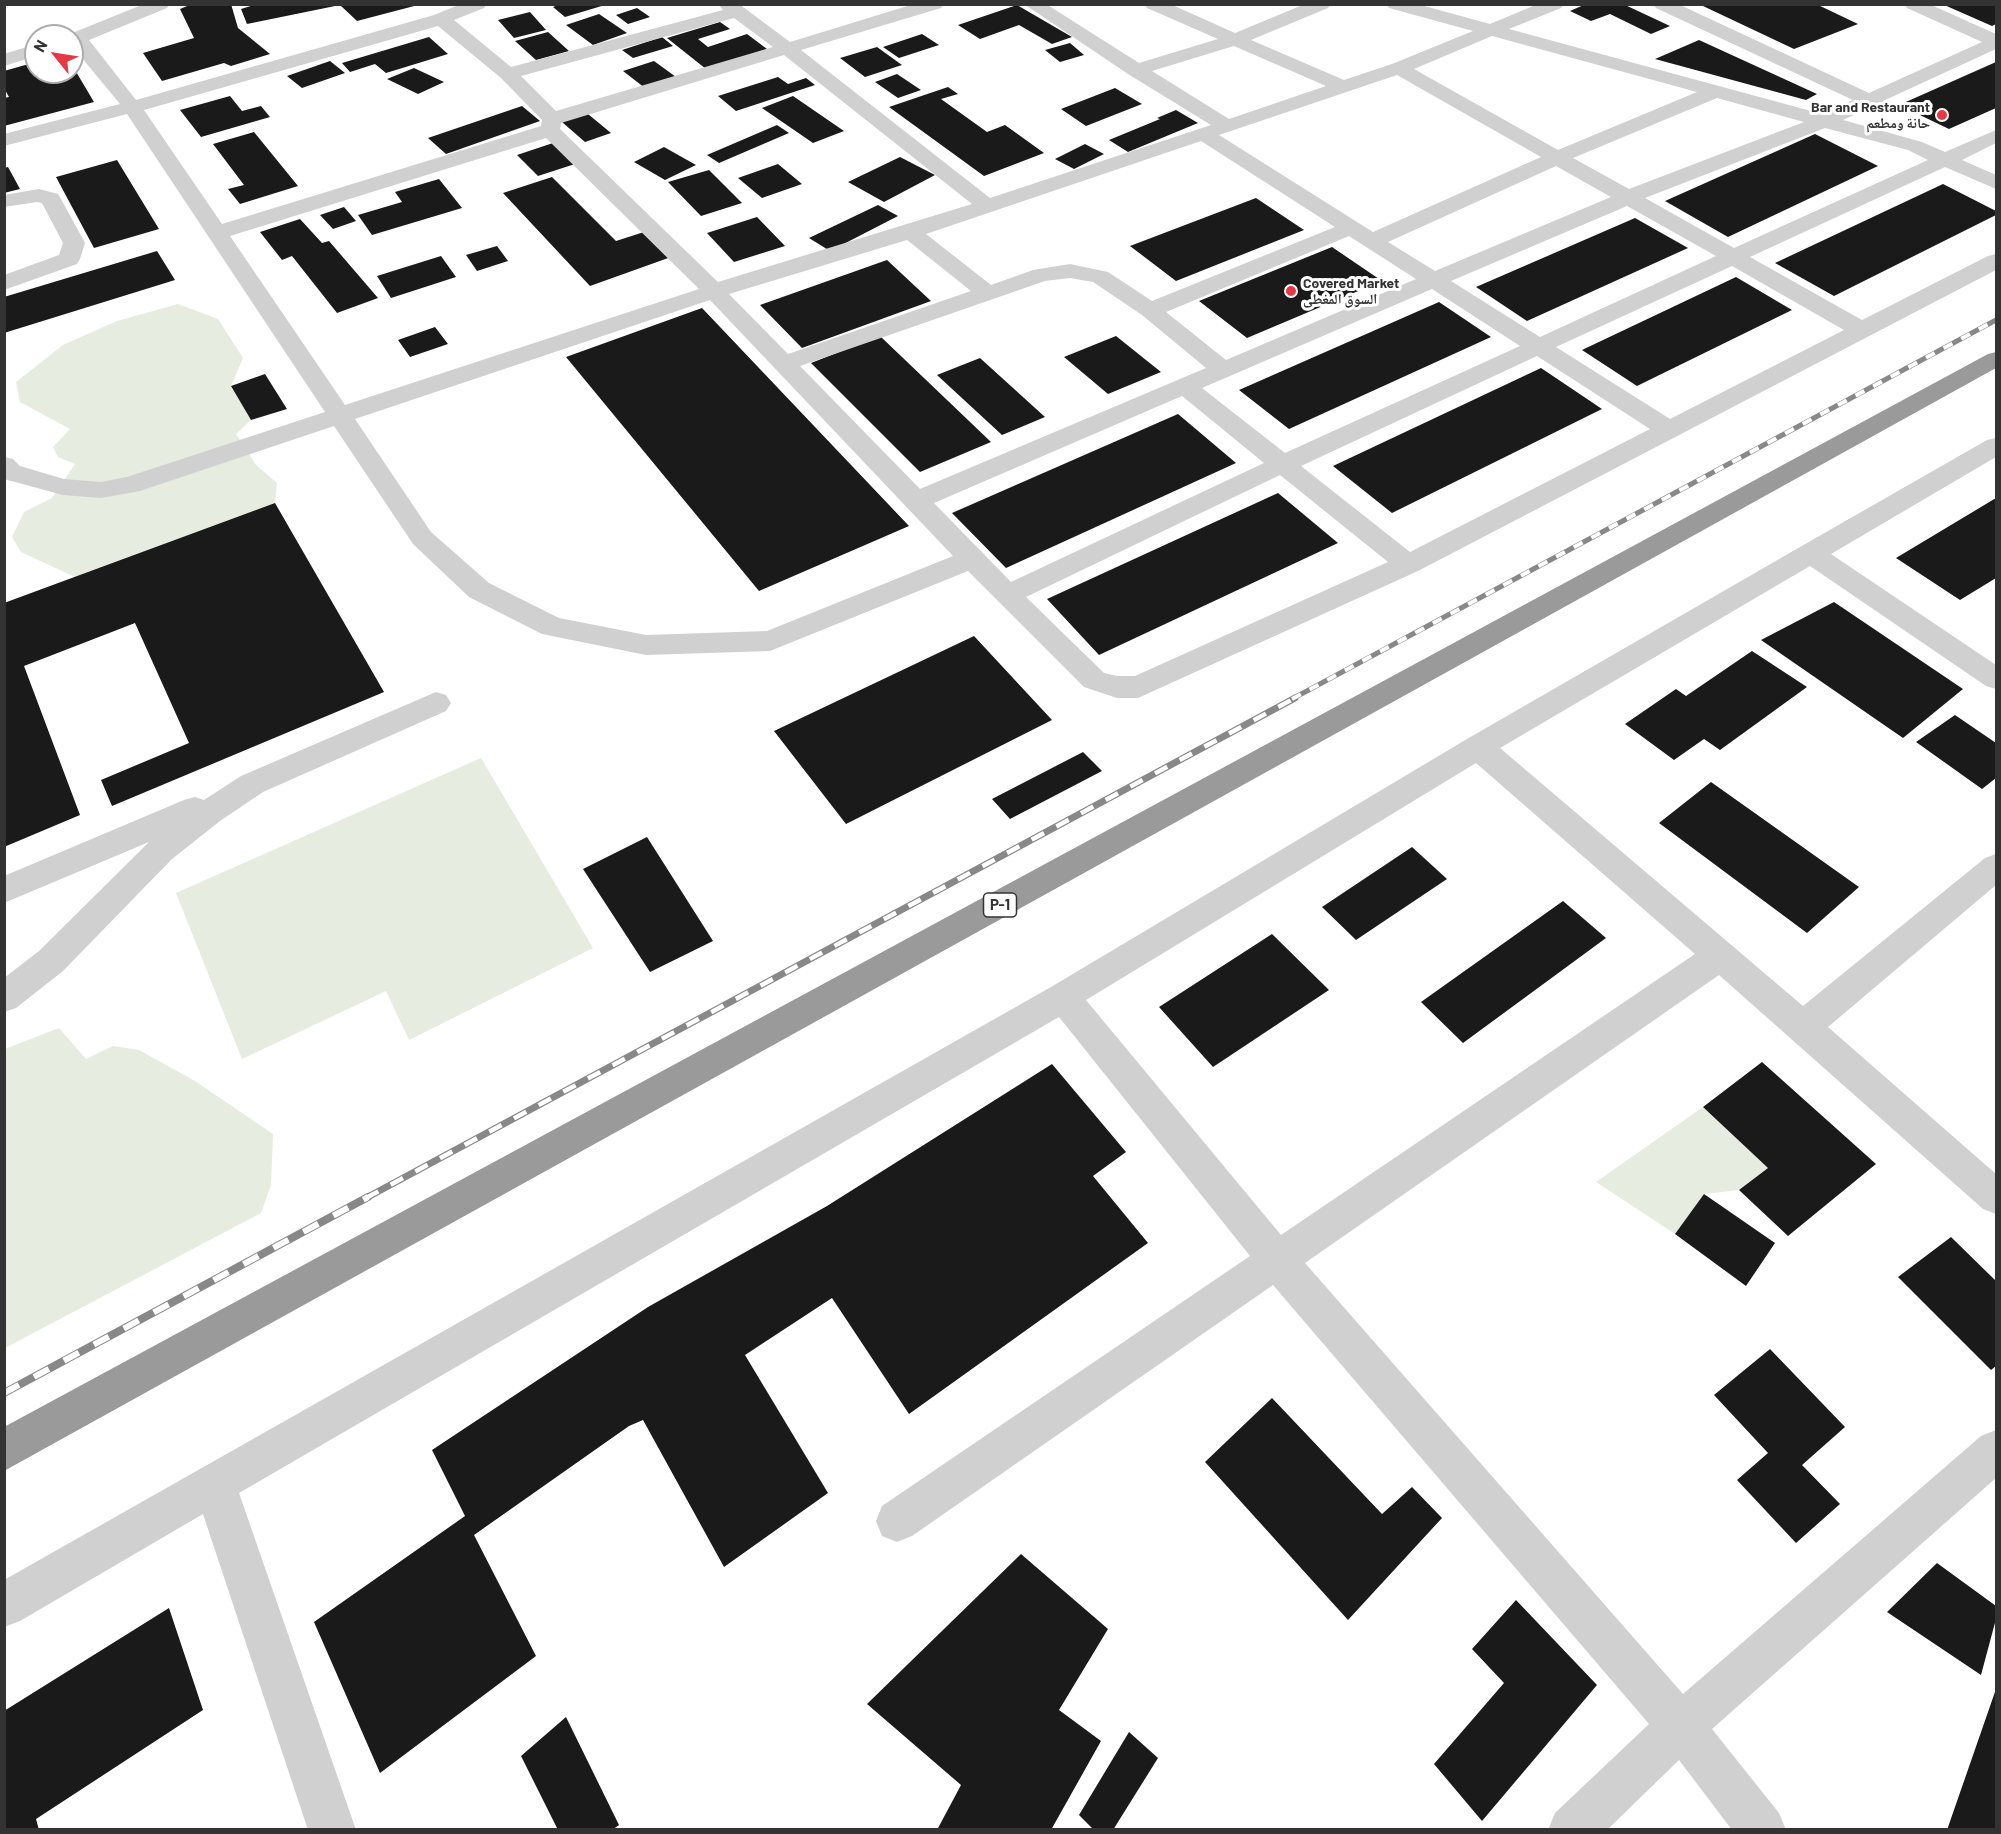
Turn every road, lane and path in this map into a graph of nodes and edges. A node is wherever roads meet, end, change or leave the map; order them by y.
1 (161, 4) edge
2 (935, 4) edge
3 (1033, 4) edge
4 (1154, 4) edge
5 (1322, 4) edge
6 (1395, 4) edge
7 (1555, 4) edge
8 (1662, 4) edge
9 (1913, 4) edge
10 (474, 5) edge
11 (732, 8) edge
12 (441, 19) junction
13 (1486, 30) junction
14 (84, 35) edge
15 (1237, 39) junction
16 (1996, 42) edge
17 (84, 50) edge
18 (789, 50) junction
19 (24, 54) edge
20 (4, 60) edge
21 (1399, 68) junction
22 (1135, 70) junction
23 (508, 74) junction
24 (1342, 86) junction
25 (1712, 93) junction
26 (1871, 101) junction
27 (132, 107) junction
28 (1822, 122) junction
29 (551, 125) junction
30 (1226, 125) junction
31 (1203, 134) junction
32 (1996, 136) edge
33 (4, 140) edge
34 (1914, 146) junction
35 (1556, 158) junction
36 (1947, 159) junction
37 (1996, 183) edge
38 (1626, 198) junction
39 (4, 201) edge
40 (987, 206) junction
41 (1351, 228) junction
42 (910, 232) junction
43 (217, 233) junction
44 (1371, 241) junction
45 (1734, 258) junction
46 (1996, 261) edge
47 (1433, 280) junction
48 (4, 283) edge
49 (714, 291) junction
50 (987, 293) junction
51 (1150, 310) junction
52 (1864, 331) junction
53 (1539, 348) junction
54 (1996, 359) edge
55 (784, 363) junction
56 (1224, 370) junction
57 (1184, 386) junction
58 (339, 415) junction
59 (1670, 430) junction
60 (1996, 446) edge
61 (1283, 464) junction
62 (4, 465) edge
63 (915, 501) junction
64 (1810, 553) junction
65 (971, 559) junction
66 (1408, 564) junction
67 (1007, 594) junction
68 (1996, 679) edge
69 (436, 703) dead end
70 (1478, 747) junction
71 (252, 784) junction
72 (1996, 867) edge
73 (4, 890) edge
74 (1719, 956) junction
75 (1063, 997) junction
76 (4, 998) edge
77 (1803, 1027) junction
78 (1996, 1197) edge
79 (1278, 1261) junction
80 (4, 1450) edge
81 (1996, 1451) edge
82 (215, 1486) junction
83 (897, 1521) dead end
84 (4, 1605) edge
85 (1681, 1726) junction
86 (332, 1830) edge
87 (1572, 1830) edge
88 (1762, 1830) edge

1 - 14 street
2 - 18 street
3 - 22 street
4 - 15 street
5 - 15 street
6 - 13 street
7 - 13 street
8 - 26 street
9 - 16 street
10 - 12 street
11 - 18 street
11 - 23 street
12 - 23 street
12 - 27 street
13 - 21 street
13 - 25 street
15 - 22 street
15 - 24 street
16 - 26 street
17 - 27 street
18 - 29 street
18 - 40 street
19 - 20 street
21 - 24 street
21 - 35 street
22 - 30 street
23 - 29 street
24 - 30 street
25 - 28 street
25 - 35 street
26 - 28 street
26 - 34 street
27 - 33 street
27 - 43 street
28 - 34 street
28 - 38 street
29 - 43 street
29 - 49 street
30 - 31 street
31 - 40 street
31 - 41 street
32 - 36 street
34 - 36 street
35 - 38 street
35 - 44 street
36 - 37 street
36 - 45 street
38 - 45 street
38 - 47 street
39 - 48 street
40 - 42 street
41 - 44 street
41 - 51 street
42 - 49 street
42 - 50 street
43 - 58 street
44 - 47 street
45 - 52 street
45 - 53 street
46 - 52 street
47 - 53 street
47 - 56 street
49 - 55 street
49 - 58 street
50 - 51 street
50 - 55 street
51 - 56 street
52 - 59 street
53 - 59 street
53 - 61 street
54 - 80 highway, P-1
55 - 63 street
56 - 57 street
57 - 61 street
57 - 63 street
58 - 62 street
58 - 65 street
59 - 66 street
60 - 64 street
61 - 66 street
61 - 67 street
63 - 65 street
64 - 68 street
64 - 70 street
65 - 67 street
66 - 67 street
69 - 71 street
70 - 74 street
70 - 75 street
71 - 73 street
71 - 76 street
72 - 77 street
74 - 77 street
74 - 79 street
75 - 79 street
75 - 82 street
77 - 78 street
79 - 83 street
79 - 85 street
81 - 85 street
82 - 84 street
82 - 86 street
85 - 87 street
85 - 88 street

